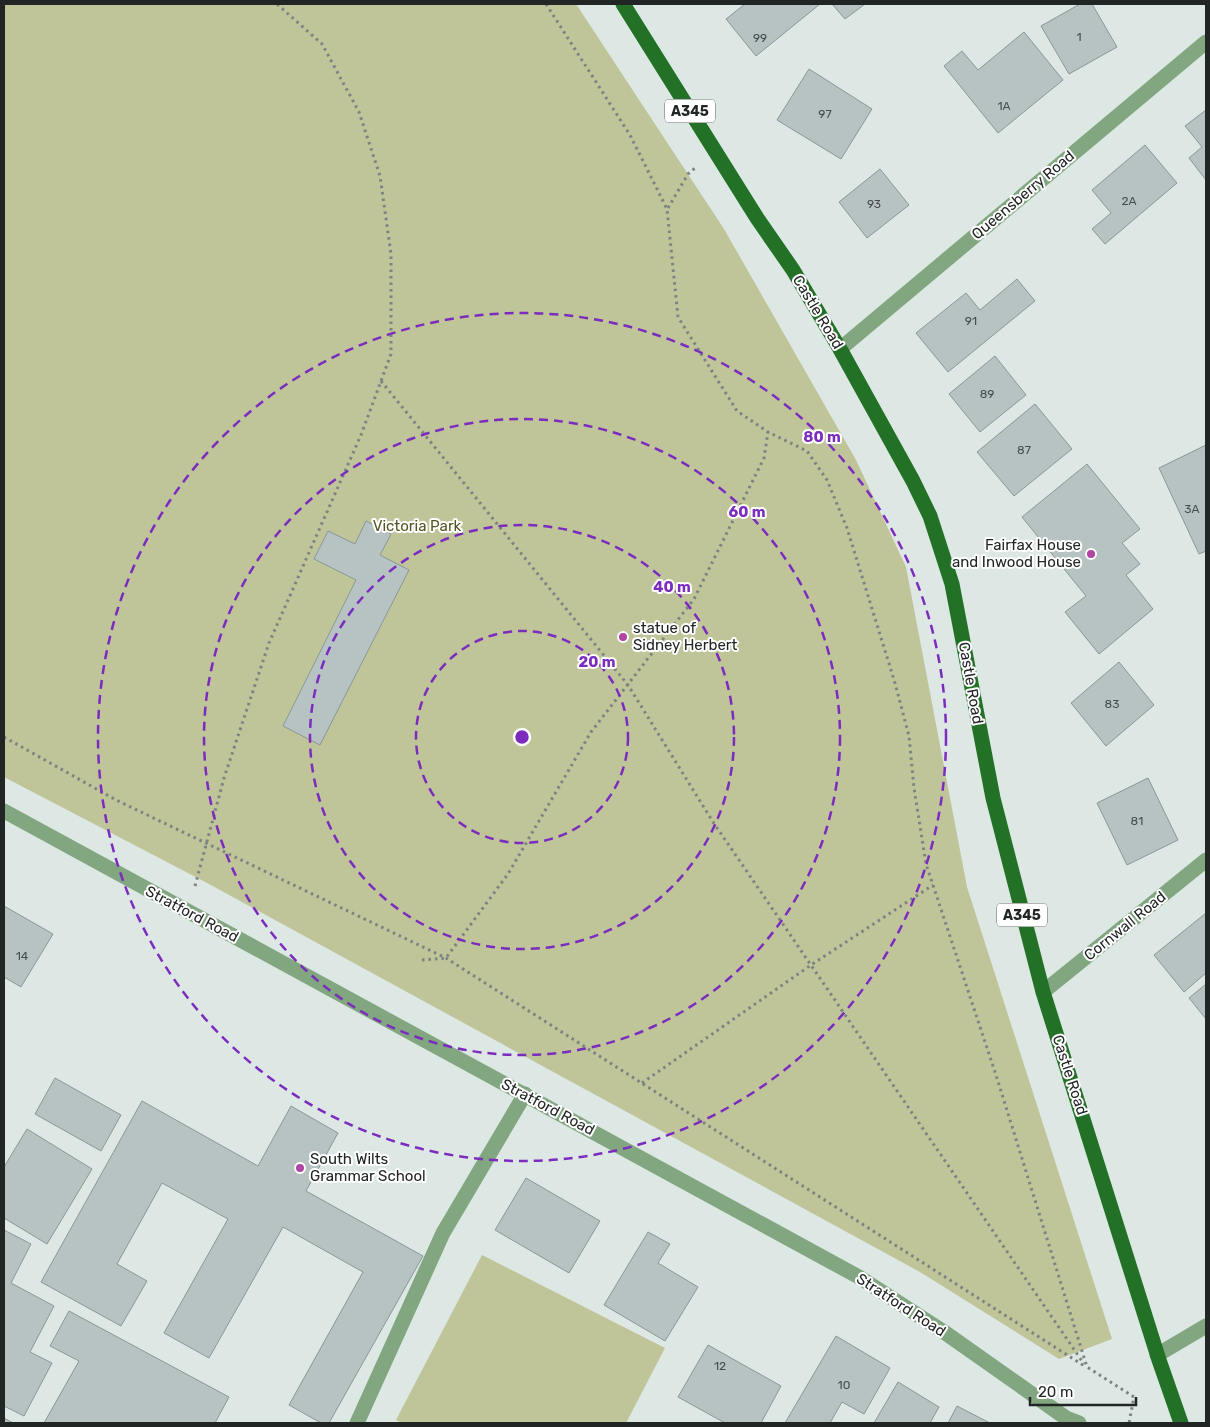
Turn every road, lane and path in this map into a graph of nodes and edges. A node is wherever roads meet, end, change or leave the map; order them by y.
1 (277, 4) edge
2 (546, 4) edge
3 (623, 4) edge
4 (1206, 42) edge
5 (714, 151) junction
6 (667, 208) junction
7 (840, 349) junction
8 (382, 381) junction
9 (768, 432) junction
10 (628, 685) junction
11 (4, 737) edge
12 (4, 811) edge
13 (206, 844) junction
14 (1206, 860) edge
15 (933, 885) junction
16 (188, 913) junction
17 (446, 958) junction
18 (422, 960) dead end
19 (811, 965) junction
20 (1044, 992) junction
21 (642, 1083) junction
22 (525, 1094) junction
23 (1206, 1326) edge
24 (1157, 1355) junction
25 (1086, 1367) junction
26 (357, 1423) edge
27 (1079, 1423) edge
28 (1129, 1423) edge
29 (1181, 1423) edge

1 - 8 path
2 - 6 path
3 - 5 main road, Castle Road / A345
4 - 7 street, Queensberry Road
5 - 6 path
5 - 7 main road, Castle Road / A345
6 - 9 path
7 - 20 main road, Castle Road / A345
8 - 10 path
8 - 13 path
9 - 10 path
9 - 15 path
10 - 17 path
10 - 19 path
11 - 13 path
12 - 16 street, Stratford Road
13 - 16 path
13 - 17 path
14 - 20 street, Cornwall Road
15 - 19 path
15 - 25 path
16 - 22 street, Stratford Road
17 - 18 path
17 - 21 path
19 - 21 path
19 - 25 path
20 - 24 main road, Castle Road / A345
21 - 25 path
22 - 26 street
22 - 27 street, Stratford Road
23 - 24 street
24 - 29 main road, Castle Road / A345
25 - 28 path

